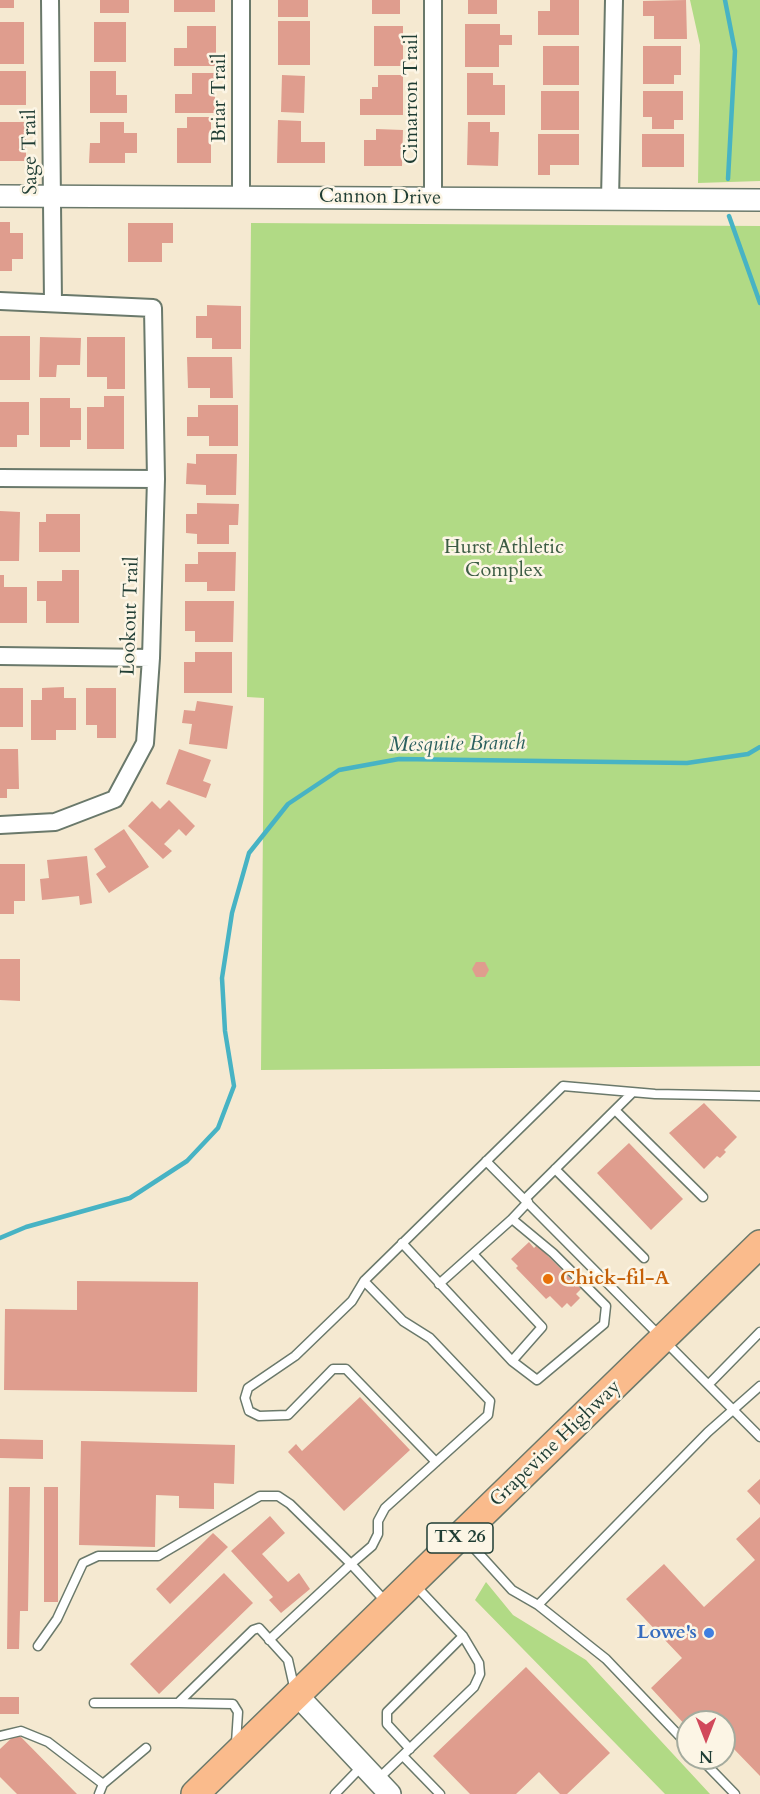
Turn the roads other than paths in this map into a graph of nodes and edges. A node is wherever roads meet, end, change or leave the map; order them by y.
1 (50, 0) edge
2 (241, 0) edge
3 (433, 0) edge
4 (614, 0) edge
5 (0, 196) edge
6 (53, 196) junction
7 (241, 196) junction
8 (433, 199) junction
9 (610, 200) junction
10 (760, 200) edge
11 (0, 302) edge
12 (53, 303) junction
13 (0, 478) edge
14 (156, 479) junction
15 (0, 656) edge
16 (151, 658) junction
17 (0, 825) edge
18 (632, 1093) junction
19 (760, 1096) edge
20 (615, 1110) junction
21 (486, 1161) junction
22 (555, 1169) junction
23 (703, 1197) dead end
24 (526, 1201) junction
25 (512, 1219) junction
26 (402, 1243) junction
27 (760, 1244) edge
28 (473, 1254) junction
29 (644, 1258) dead end
30 (364, 1281) junction
31 (439, 1284) junction
32 (760, 1332) edge
33 (664, 1338) junction
34 (512, 1360) junction
35 (709, 1384) junction
36 (760, 1386) edge
37 (734, 1410) junction
38 (760, 1437) edge
39 (436, 1462) junction
40 (463, 1535) junction
41 (351, 1564) junction
42 (413, 1584) junction
43 (538, 1605) junction
44 (390, 1607) junction
45 (463, 1636) junction
46 (269, 1640) junction
47 (38, 1646) dead end
48 (298, 1696) junction
49 (94, 1703) dead end
50 (178, 1703) junction
51 (676, 1732) edge
52 (0, 1736) edge
53 (146, 1749) dead end
54 (407, 1752) junction
55 (235, 1755) junction
56 (712, 1770) edge
57 (377, 1780) edge
58 (103, 1784) junction
59 (99, 1794) edge
60 (195, 1794) edge
61 (335, 1794) edge
62 (440, 1794) edge
63 (735, 1794) edge

1 - 6 street, Sage Trail
2 - 7 street, Briar Trail
3 - 8 street, Cimarron Trail
4 - 9 street
5 - 6 street, Cannon Drive
6 - 7 street, Cannon Drive
6 - 12 street, Sage Trail
7 - 8 street, Cannon Drive
8 - 9 street, Cannon Drive
9 - 10 street, Cannon Drive
11 - 12 street
12 - 14 street, Lookout Trail
13 - 14 street
14 - 16 street, Lookout Trail
15 - 16 street
16 - 17 street, Lookout Trail
18 - 19 lane
18 - 20 lane
18 - 21 lane
20 - 22 lane
20 - 23 lane
21 - 24 lane
21 - 26 lane
22 - 24 lane
22 - 29 lane
24 - 25 lane
24 - 33 lane
25 - 28 lane
25 - 34 lane
26 - 30 lane
26 - 31 lane
27 - 33 main road, Grapevine Highway / TX 26
28 - 31 lane
28 - 34 lane
30 - 39 lane
30 - 39 lane
31 - 34 lane
32 - 35 lane
33 - 35 lane
33 - 40 main road, Grapevine Highway / TX 26
35 - 37 lane
36 - 37 lane
37 - 38 lane
37 - 43 lane
39 - 41 lane
40 - 42 main road, Grapevine Highway / TX 26
40 - 43 lane
41 - 44 lane
41 - 46 lane
41 - 47 lane
42 - 44 main road, Grapevine Highway / TX 26
42 - 45 lane
43 - 51 lane
44 - 48 main road, Grapevine Highway / TX 26
45 - 54 lane
45 - 54 lane
46 - 48 lane
46 - 50 lane
48 - 55 main road, Grapevine Highway / TX 26
48 - 57 street
49 - 50 lane
50 - 55 lane
52 - 58 lane
53 - 58 lane
54 - 57 lane
54 - 62 lane
55 - 60 main road, Grapevine Highway / TX 26
56 - 63 lane
57 - 61 lane
58 - 59 lane

